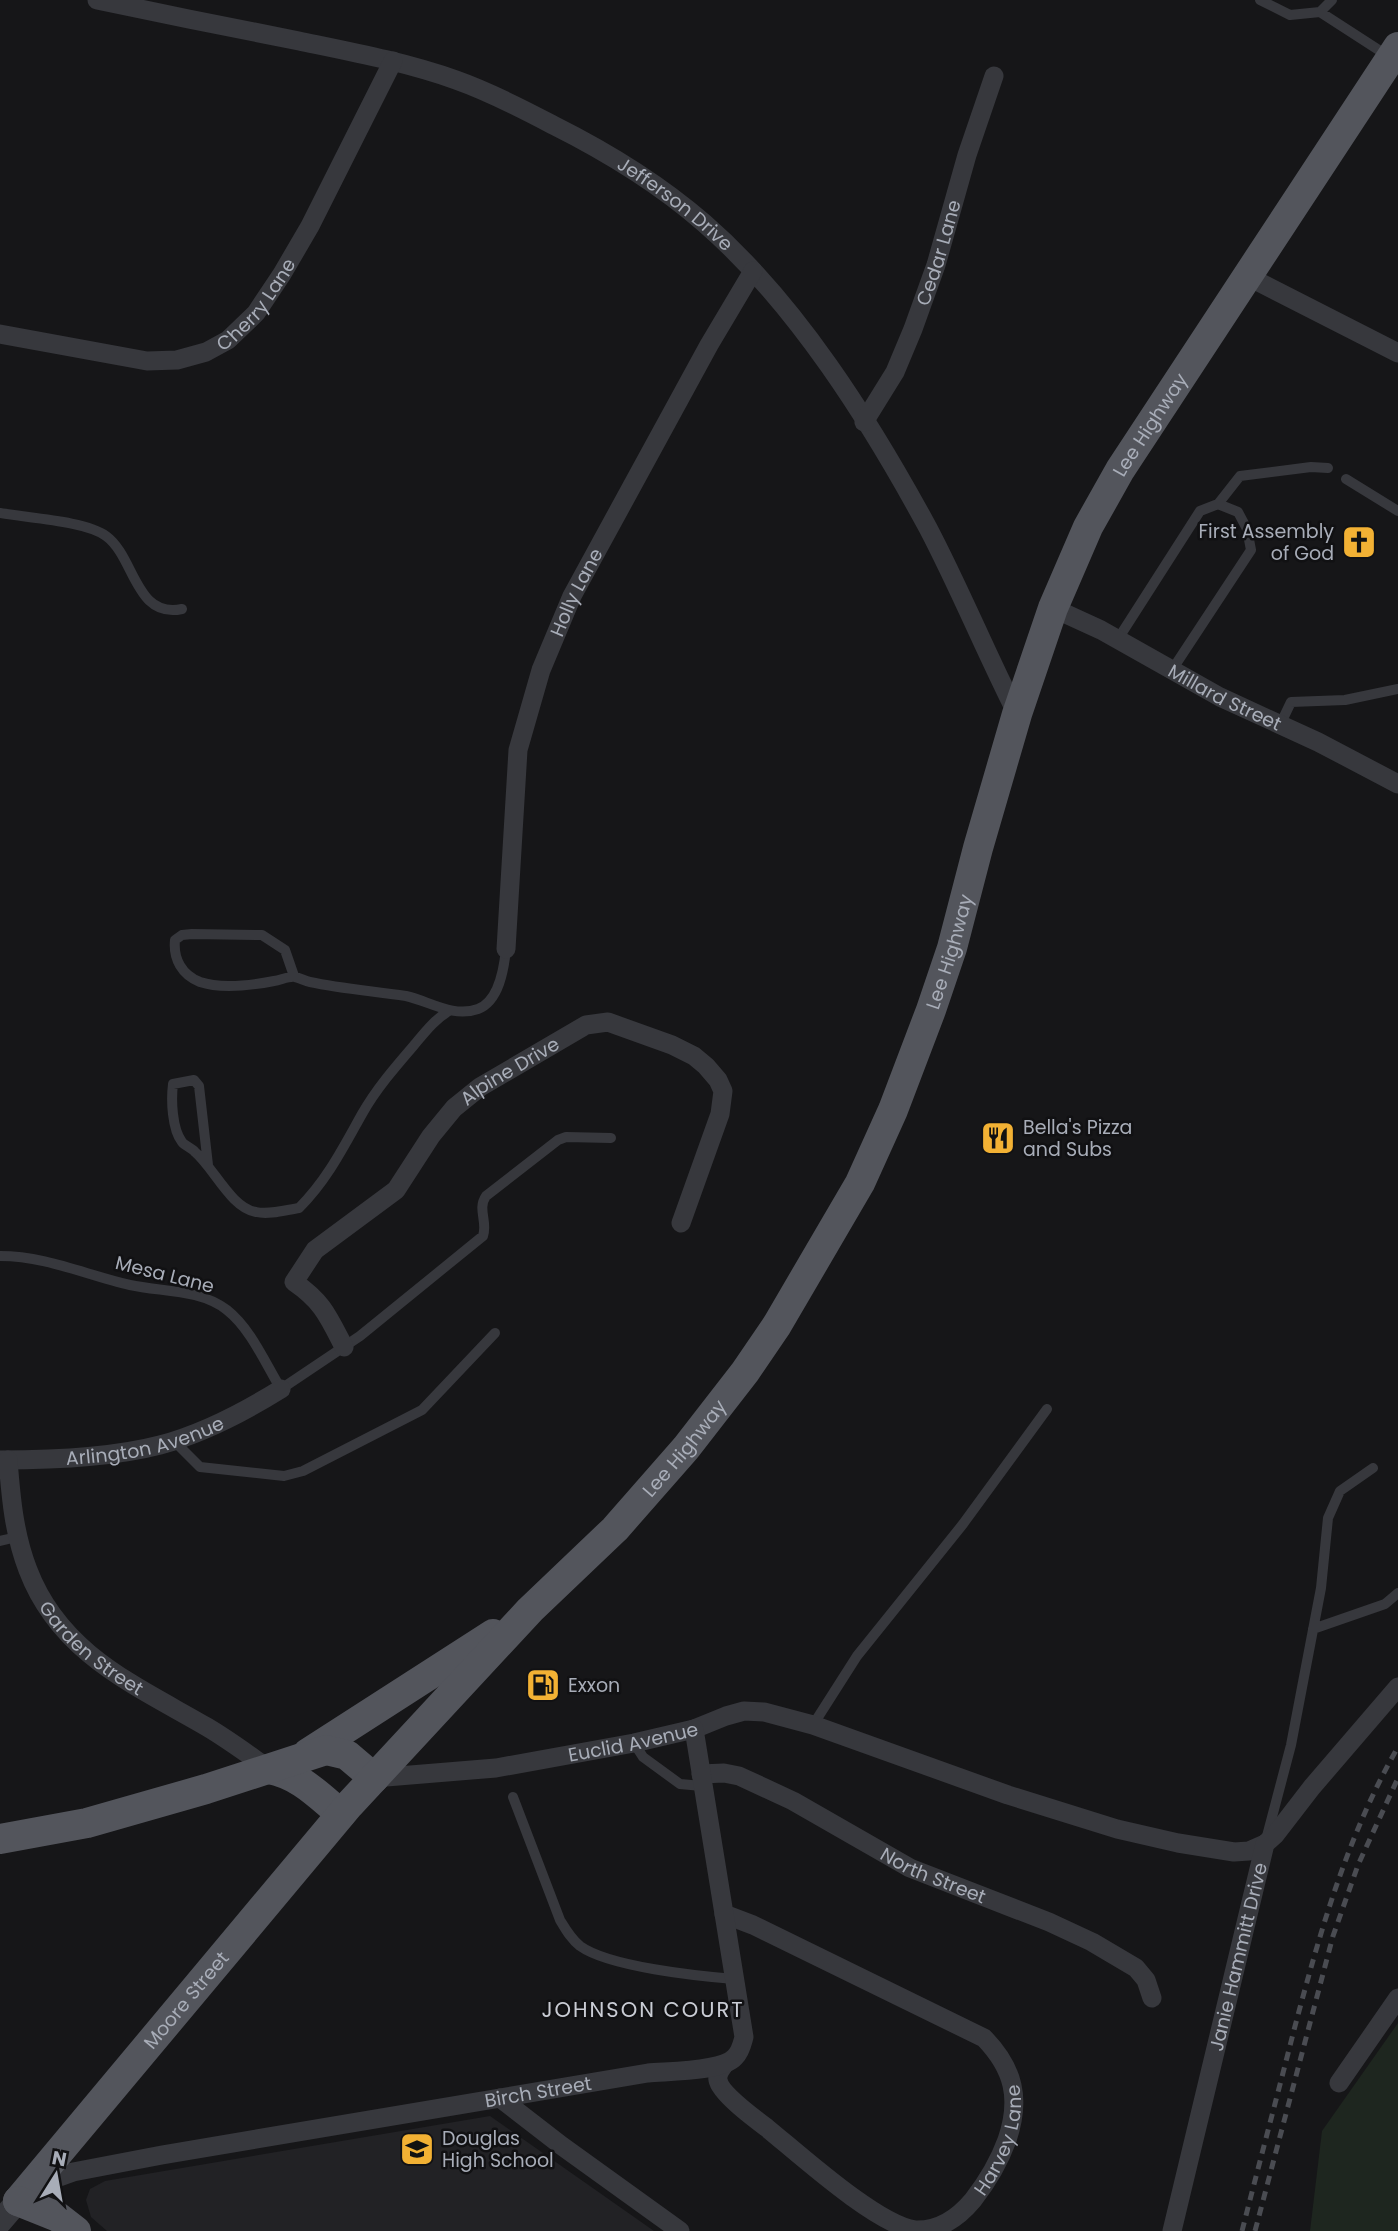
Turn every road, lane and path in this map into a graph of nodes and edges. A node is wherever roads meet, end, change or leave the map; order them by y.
1 (97, 0) edge
2 (1260, 0) edge
3 (1332, 0) edge
4 (1320, 12) junction
5 (1395, 53) edge
6 (393, 61) junction
7 (994, 76) dead end
8 (753, 271) junction
9 (1247, 276) junction
10 (0, 334) edge
11 (1398, 353) edge
12 (864, 422) junction
13 (1328, 468) dead end
14 (1346, 479) dead end
15 (1218, 504) junction
16 (1398, 511) edge
17 (0, 513) edge
18 (1053, 608) junction
19 (182, 609) dead end
20 (1118, 639) junction
21 (1172, 670) junction
22 (1398, 689) edge
23 (1017, 714) junction
24 (1280, 725) junction
25 (1398, 784) edge
26 (506, 949) joint
27 (294, 976) junction
28 (449, 1011) junction
29 (611, 1138) dead end
30 (208, 1166) junction
31 (681, 1223) dead end
32 (0, 1256) edge
33 (495, 1334) dead end
34 (344, 1347) junction
35 (281, 1389) junction
36 (1046, 1409) dead end
37 (174, 1441) junction
38 (4, 1460) edge
39 (1373, 1468) dead end
40 (9, 1539) edge
41 (1398, 1593) edge
42 (530, 1610) junction
43 (1313, 1629) junction
44 (1398, 1687) edge
45 (813, 1725) junction
46 (694, 1729) junction
47 (634, 1743) junction
48 (308, 1754) junction
49 (269, 1769) junction
50 (374, 1777) junction
51 (701, 1780) junction
52 (513, 1797) dead end
53 (341, 1814) junction
54 (0, 1839) edge
55 (1265, 1844) junction
56 (724, 1914) junction
57 (734, 1979) junction
58 (1152, 1998) dead end
59 (1398, 1998) edge
60 (723, 2065) junction
61 (1339, 2083) dead end
62 (500, 2098) junction
63 (9, 2212) edge
64 (32, 2231) edge
65 (76, 2231) edge
66 (680, 2231) edge
67 (1172, 2231) edge

1 - 6 street, Jefferson Drive
2 - 4 lane
3 - 4 lane
4 - 5 lane
5 - 9 main road, Lee Highway
6 - 8 street, Jefferson Drive
6 - 10 street, Cherry Lane
7 - 12 street, Cedar Lane
8 - 12 street, Jefferson Drive
8 - 26 street, Holly Lane
9 - 11 street
9 - 18 main road, Lee Highway
12 - 23 street, Jefferson Drive
13 - 15 lane
14 - 16 lane
15 - 20 lane
15 - 21 lane
17 - 19 lane
18 - 20 street, Millard Street
18 - 23 main road, Lee Highway
20 - 21 street, Millard Street
21 - 24 street, Millard Street
22 - 24 lane
23 - 42 main road, Lee Highway
24 - 25 street, Millard Street
26 - 28 lane
27 - 27 lane
27 - 28 lane
28 - 30 lane
29 - 34 lane
30 - 30 lane
31 - 34 street, Alpine Drive
32 - 35 lane, Mesa Lane
33 - 37 lane
34 - 35 lane
35 - 37 street, Arlington Avenue
36 - 45 lane
37 - 38 street, Arlington Avenue
38 - 40 street, Garden Street
39 - 43 lane
40 - 49 street, Garden Street
41 - 43 lane
42 - 48 main road
42 - 50 main road, Lee Highway
43 - 55 lane
44 - 55 street, Janie Hammitt Drive
45 - 46 street, Euclid Avenue
45 - 55 street, Euclid Avenue
46 - 47 street, Euclid Avenue
46 - 51 street
47 - 50 street, Euclid Avenue
47 - 51 lane
48 - 49 main road
48 - 50 main road
49 - 53 main road
49 - 54 main road
50 - 53 main road, Moore Street
51 - 56 street
51 - 58 street, North Street
52 - 57 lane
53 - 63 main road, Moore Street
55 - 67 street, Janie Hammitt Drive
56 - 57 street
56 - 60 street, Harvey Lane
57 - 60 street
59 - 61 street
60 - 62 street, Birch Street
62 - 63 street, Birch Street
62 - 66 street
63 - 64 main road
63 - 65 main road

